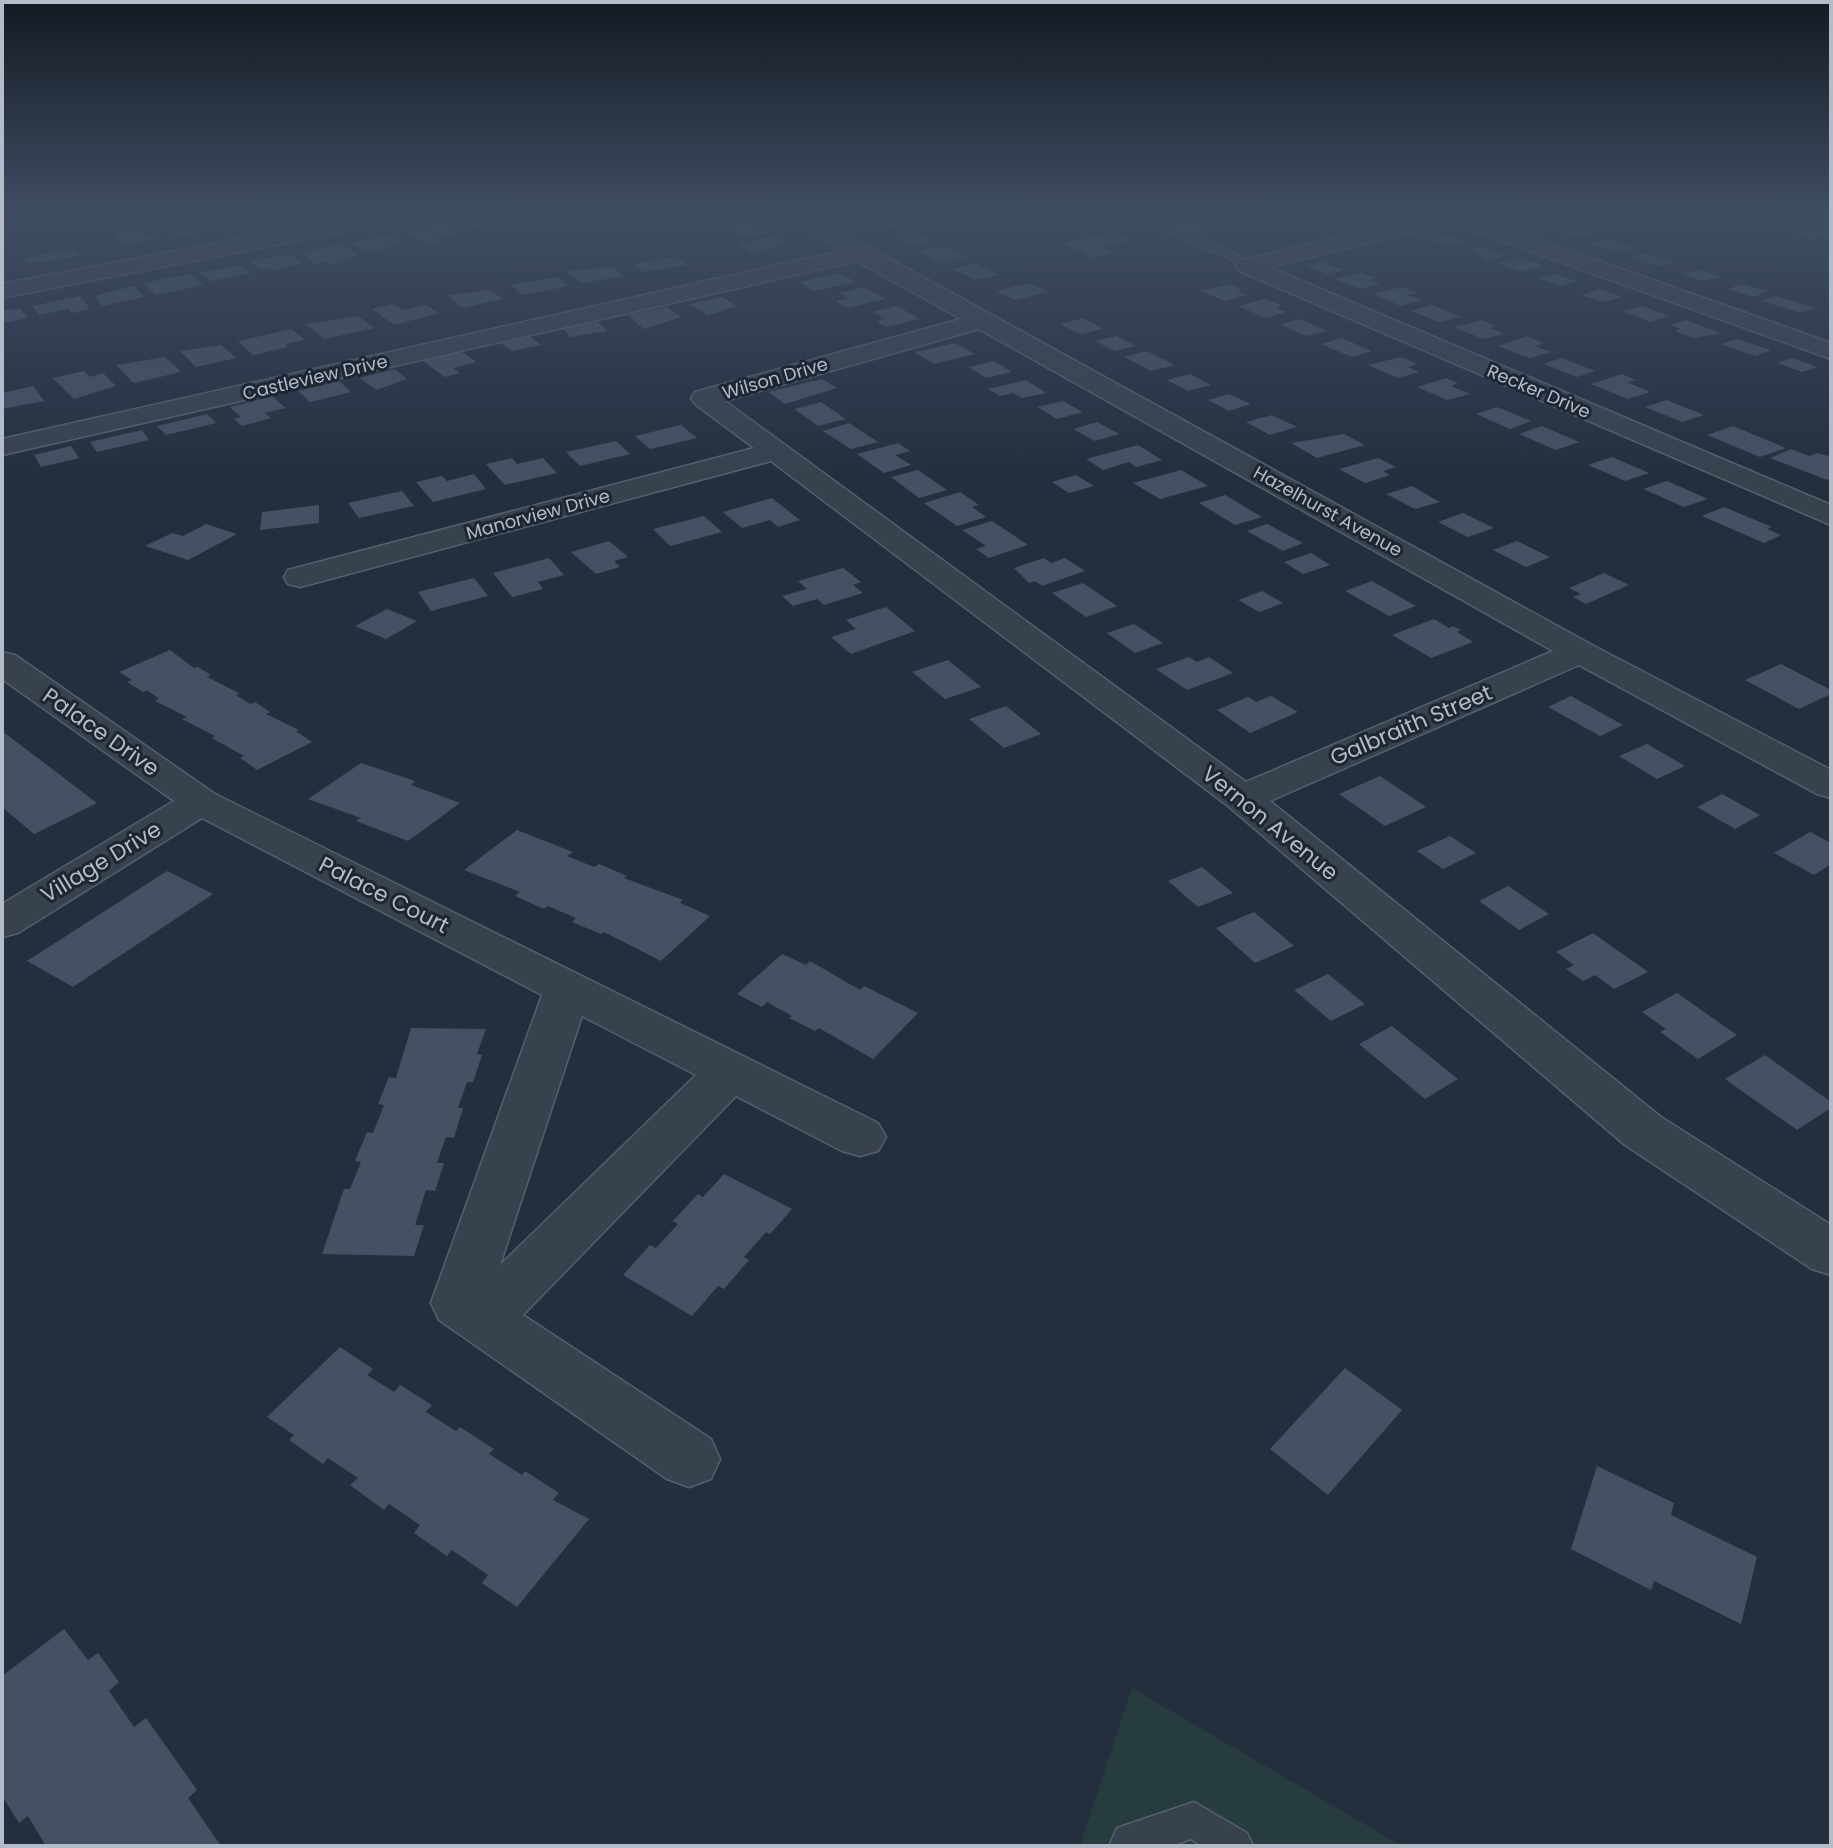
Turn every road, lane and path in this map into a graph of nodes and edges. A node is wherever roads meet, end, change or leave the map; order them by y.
1 (644, 302) edge
2 (952, 302) edge
3 (1332, 302) edge
4 (1694, 302) edge
5 (984, 320) junction
6 (1831, 351) edge
7 (704, 398) joint
8 (2, 447) edge
9 (776, 451) junction
10 (1831, 516) edge
11 (300, 577) dead end
12 (1580, 652) junction
13 (2, 663) edge
14 (1831, 786) edge
15 (1242, 798) junction
16 (201, 802) junction
17 (2, 923) edge
18 (568, 988) junction
19 (730, 1071) junction
20 (860, 1137) dead end
21 (1831, 1253) edge
22 (482, 1319) junction
23 (689, 1459) dead end
24 (1128, 1846) edge
25 (1234, 1846) edge

1 - 8 street, Castleview Drive
2 - 5 street, Hazelhurst Avenue
3 - 10 street, Recker Drive
4 - 6 street
5 - 7 street, Wilson Drive
5 - 12 street, Hazelhurst Avenue
7 - 9 street, Vernon Avenue
9 - 11 street, Manorview Drive
9 - 15 street, Vernon Avenue
12 - 14 street, Hazelhurst Avenue
12 - 15 street, Galbraith Street
13 - 16 street, Palace Drive
15 - 21 street, Vernon Avenue
16 - 17 street, Village Drive
16 - 18 street, Palace Court
18 - 19 street, Palace Court
18 - 22 street
19 - 20 street, Palace Court
19 - 22 street
22 - 23 street
24 - 25 lane

